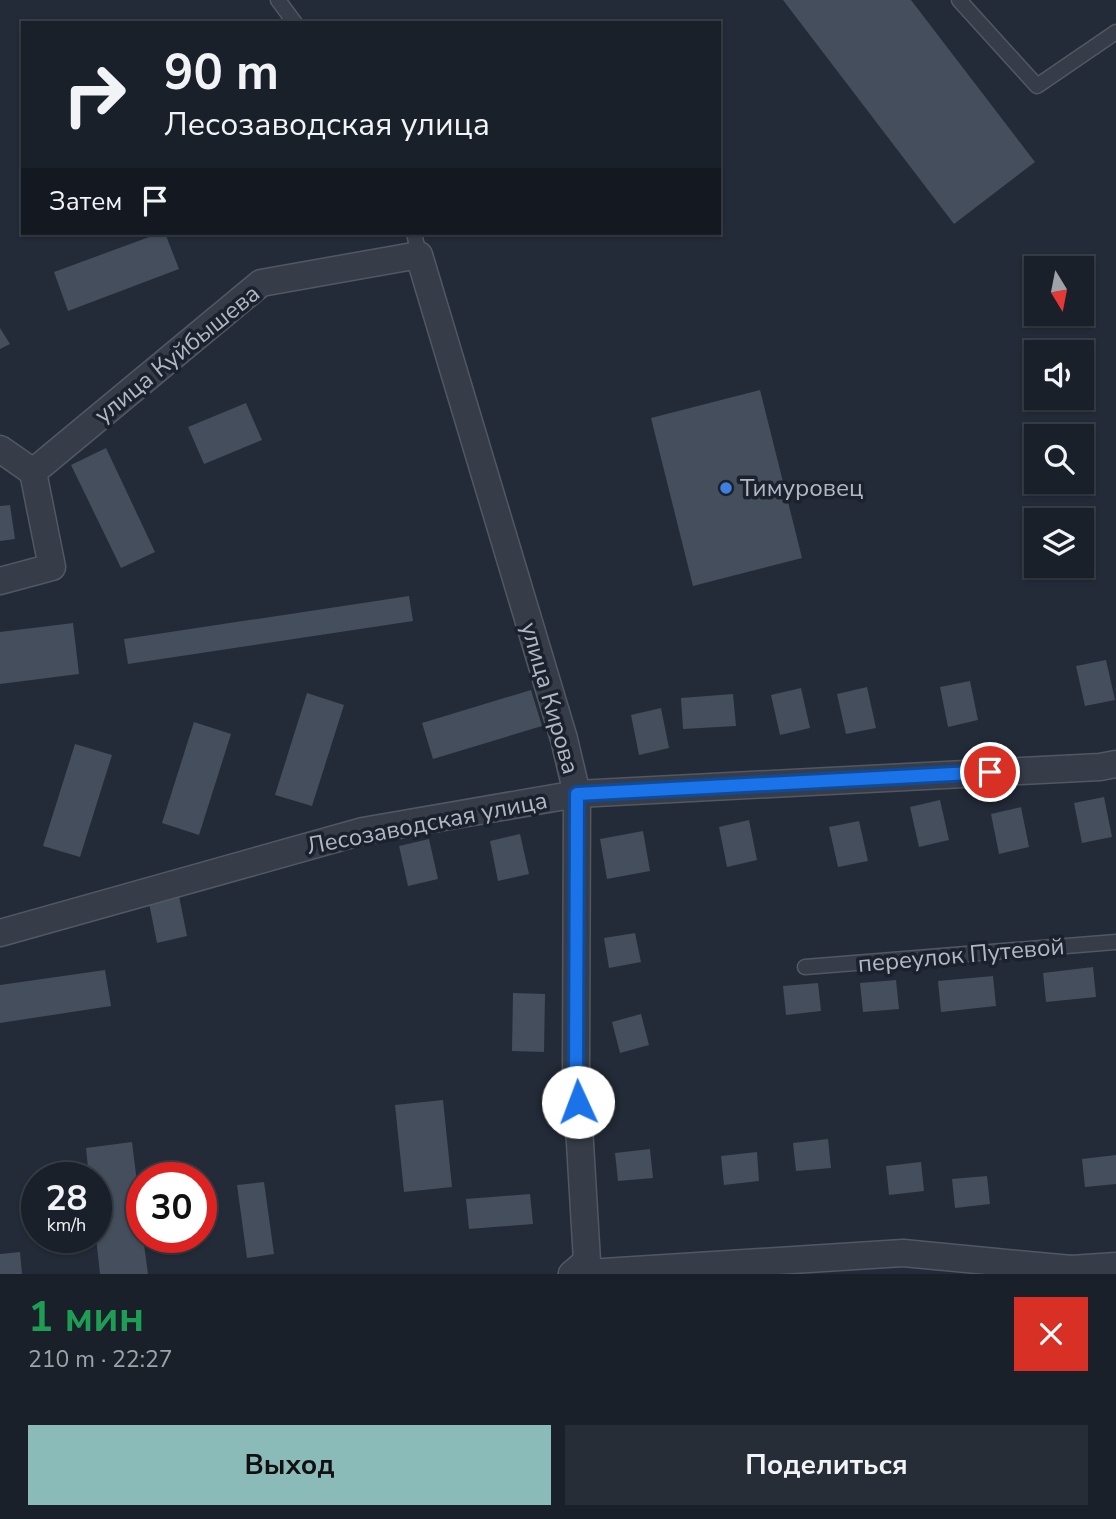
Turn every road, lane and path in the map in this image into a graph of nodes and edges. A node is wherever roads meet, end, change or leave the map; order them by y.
1 (278, 0) edge
2 (959, 0) edge
3 (294, 21) edge
4 (1116, 33) edge
5 (417, 244) edge
6 (0, 449) edge
7 (33, 472) junction
8 (0, 581) edge
9 (1116, 764) edge
10 (577, 794) junction
11 (0, 933) edge
12 (1116, 942) edge
13 (805, 967) dead end
14 (863, 1265) edge
15 (1116, 1266) edge
16 (1067, 1272) edge
17 (572, 1274) edge

1 - 3 lane
2 - 4 lane
5 - 7 street, улица Куйбышева
5 - 10 street, улица Кирова
6 - 7 street
7 - 8 street
9 - 10 street, Лесозаводская улица
10 - 11 street, Лесозаводская улица
10 - 17 street, улица Кирова
12 - 13 lane, переулок Путевой
14 - 16 street
14 - 17 street
15 - 16 street

